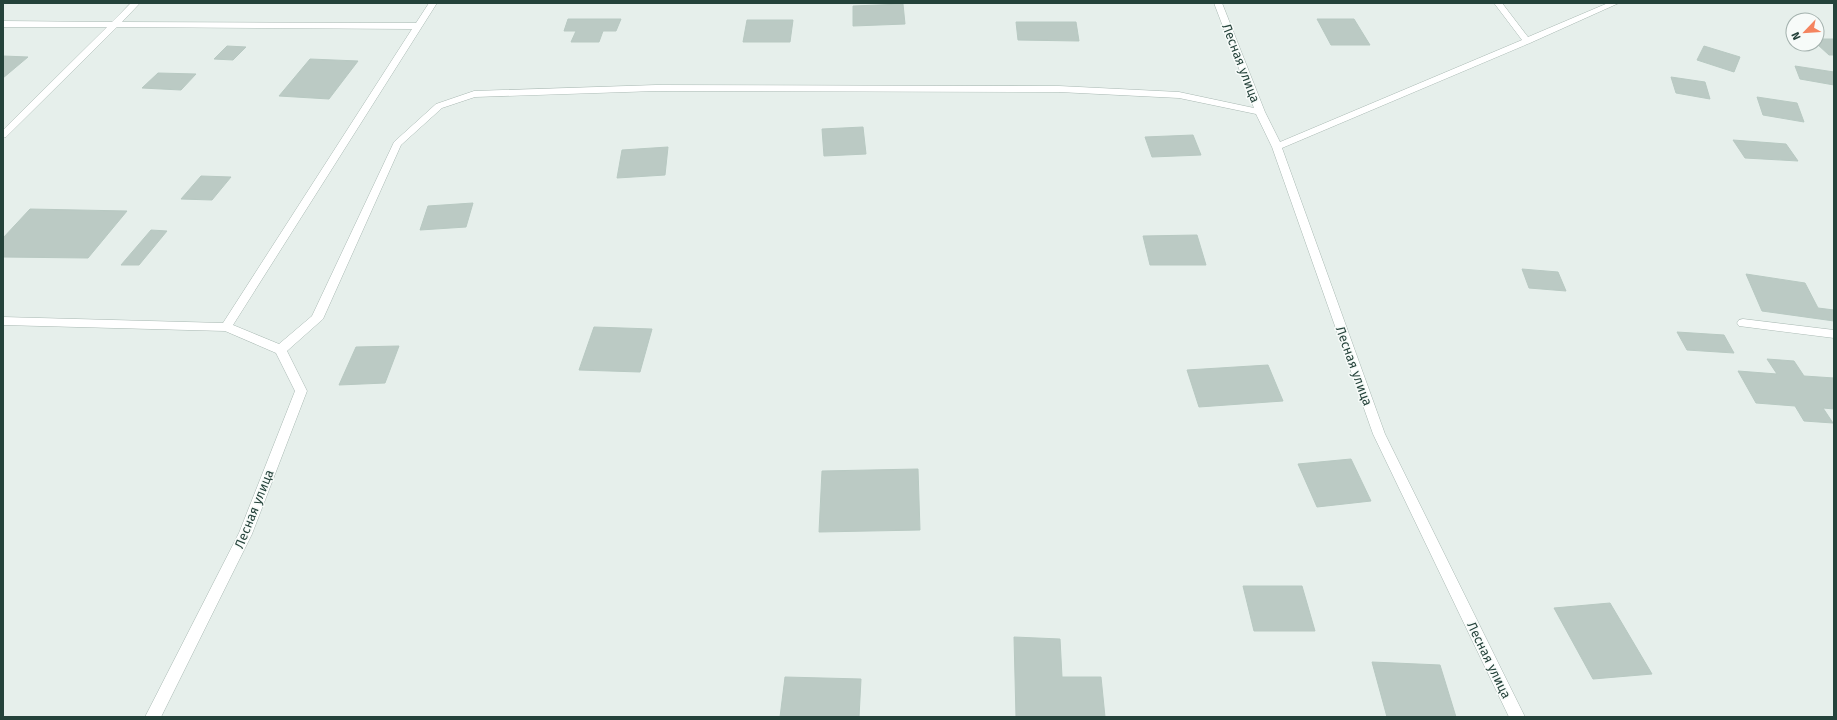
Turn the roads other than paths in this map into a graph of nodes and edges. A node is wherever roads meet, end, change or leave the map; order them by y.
1 (136, 3) edge
2 (433, 3) edge
3 (1218, 3) edge
4 (1498, 3) edge
5 (1615, 3) edge
6 (116, 23) junction
7 (3, 24) edge
8 (419, 26) junction
9 (1527, 41) junction
10 (1260, 112) junction
11 (3, 135) edge
12 (1277, 147) junction
13 (3, 321) edge
14 (1743, 323) dead end
15 (226, 327) junction
16 (1834, 334) edge
17 (280, 350) junction
18 (153, 717) edge
19 (1518, 717) edge

1 - 6 street
2 - 8 street
3 - 10 street, Лесная улица
4 - 9 street
5 - 9 street
6 - 7 street
6 - 8 street
6 - 11 street
8 - 15 street
9 - 12 street
10 - 12 street, Лесная улица
10 - 17 street
12 - 19 street, Лесная улица
13 - 15 street
14 - 16 street
15 - 17 street
17 - 18 street, Лесная улица

